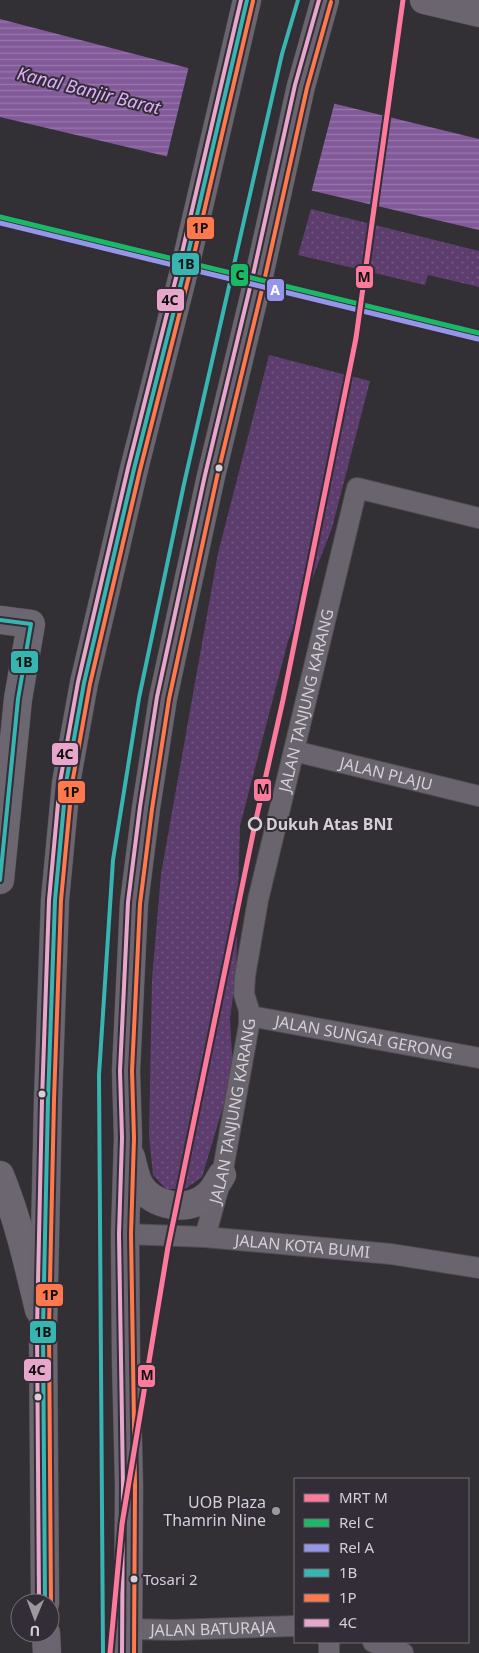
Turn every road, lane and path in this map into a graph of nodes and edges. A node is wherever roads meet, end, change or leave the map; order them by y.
1 (248, 0) edge
2 (325, 0) edge
3 (447, 5) edge
4 (479, 26) edge
5 (479, 518) edge
6 (0, 620) edge
7 (294, 751) junction
8 (479, 796) edge
9 (0, 880) edge
10 (250, 1016) junction
11 (479, 1058) edge
12 (128, 1138) junction
13 (0, 1175) edge
14 (222, 1175) junction
15 (125, 1234) junction
16 (11, 1237) edge
17 (205, 1237) junction
18 (479, 1268) edge
19 (43, 1328) junction
20 (45, 1593) edge
21 (294, 1626) edge
22 (129, 1641) edge
23 (376, 1643) edge
24 (403, 1653) edge

1 - 19 main road
2 - 12 main road
3 - 4 main road
5 - 7 street, JALAN TANJUNG KARANG
6 - 9 street
7 - 8 street, JALAN PLAJU
7 - 10 street, JALAN TANJUNG KARANG
10 - 11 street, JALAN SUNGAI GERONG
10 - 14 street, JALAN TANJUNG KARANG
12 - 14 main road
12 - 15 main road
13 - 16 street
14 - 17 street, JALAN TANJUNG KARANG
15 - 17 street, JALAN KOTA BUMI
15 - 22 main road
16 - 19 street
17 - 18 street, JALAN KOTA BUMI
19 - 20 main road
21 - 22 street, JALAN BATURAJA
23 - 24 street

